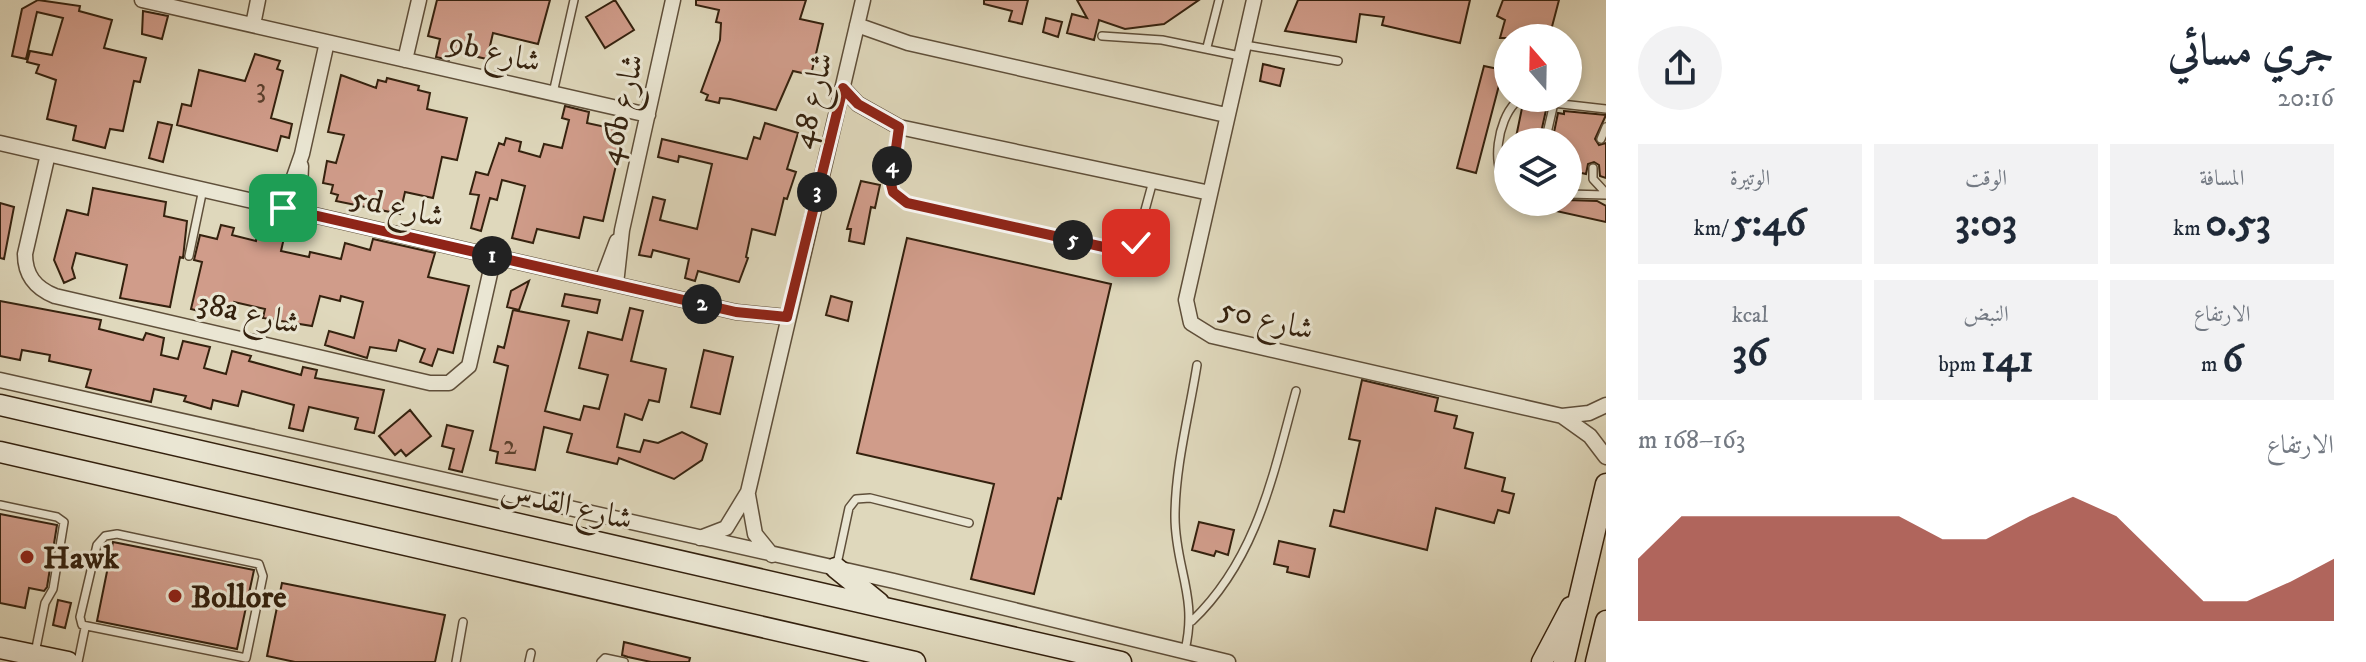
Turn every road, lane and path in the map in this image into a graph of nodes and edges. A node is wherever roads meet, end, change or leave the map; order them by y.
1 (142, 0) edge
2 (258, 0) edge
3 (419, 0) edge
4 (574, 0) edge
5 (673, 0) edge
6 (863, 0) edge
7 (1219, 0) edge
8 (1254, 0) edge
9 (253, 25) junction
10 (856, 31) junction
11 (1102, 36) dead end
12 (327, 42) junction
13 (1207, 47) junction
14 (1241, 50) junction
15 (405, 60) junction
16 (1338, 61) dead end
17 (843, 88) junction
18 (553, 93) junction
19 (1582, 106) edge
20 (1606, 109) edge
21 (648, 115) junction
22 (1226, 115) junction
23 (899, 127) junction
24 (1606, 127) edge
25 (1601, 139) dead end
26 (0, 143) edge
27 (48, 154) junction
28 (302, 154) junction
29 (1593, 168) dead end
30 (1153, 181) junction
31 (203, 189) junction
32 (1210, 193) junction
33 (1582, 194) edge
34 (1606, 194) edge
35 (283, 208) junction
36 (299, 212) junction
37 (189, 256) dead end
38 (494, 256) junction
39 (609, 283) junction
40 (786, 323) junction
41 (1197, 365) dead end
42 (0, 380) edge
43 (1296, 391) dead end
44 (0, 405) edge
45 (1606, 405) edge
46 (1562, 416) junction
47 (0, 452) edge
48 (1606, 457) edge
49 (1606, 484) edge
50 (748, 492) junction
51 (0, 505) edge
52 (969, 523) dead end
53 (698, 539) junction
54 (773, 555) junction
55 (836, 568) junction
56 (1577, 604) junction
57 (886, 608) junction
58 (1192, 621) junction
59 (1606, 621) edge
60 (463, 622) dead end
61 (85, 628) junction
62 (0, 648) edge
63 (1185, 650) junction
64 (35, 655) junction
65 (246, 660) edge
66 (68, 662) edge
67 (78, 662) edge
68 (456, 662) edge
69 (601, 662) edge
70 (624, 662) edge
71 (915, 662) edge
72 (1121, 662) edge
73 (1228, 662) edge
74 (1542, 662) edge
75 (1564, 662) edge
76 (1574, 662) edge
77 (1596, 662) edge

1 - 9 street, 9b شارع
2 - 9 street
3 - 15 street
4 - 18 lane
5 - 21 street, 46b شارع
6 - 10 street, شارع 48
7 - 13 lane
8 - 14 street, شارع 50
9 - 12 street, 9b شارع
10 - 17 street, شارع 48
10 - 22 street
11 - 13 lane
12 - 15 street, 9b شارع
12 - 28 street
13 - 14 lane
14 - 16 lane
14 - 22 street, شارع 50
15 - 18 street, 9b شارع
17 - 23 street
17 - 40 street, شارع 48
18 - 21 street, 9b شارع
19 - 20 lane
21 - 39 street, 46b شارع
22 - 32 street, شارع 50
23 - 30 street
23 - 30 lane
24 - 25 lane
26 - 27 street, 5d شارع
27 - 31 street, 5d شارع
27 - 38 street, 38a شارع
28 - 35 street
28 - 36 street
29 - 34 lane
30 - 32 street
31 - 35 street, 5d شارع
31 - 37 lane
32 - 46 street, شارع 50
33 - 34 lane
35 - 36 street, 5d شارع
36 - 38 street, 5d شارع
38 - 39 street, 5d شارع
39 - 40 street, 5d شارع
40 - 50 street, شارع 48
41 - 58 lane
42 - 53 street
43 - 58 lane
44 - 57 main road, شارع القدس
45 - 46 street, شارع 50
46 - 48 street, شارع 50
47 - 71 main road
49 - 56 main road
50 - 53 street, شارع 48
50 - 54 street, شارع 48
51 - 64 lane
52 - 55 lane
53 - 54 street
54 - 55 street
55 - 57 main road
55 - 63 street
56 - 74 main road
56 - 75 main road
56 - 76 main road
57 - 72 main road, شارع القدس
58 - 63 lane
59 - 77 main road
60 - 68 lane
61 - 65 lane
61 - 65 lane
61 - 67 lane
62 - 64 main road
63 - 73 street
64 - 66 main road
69 - 70 lane

